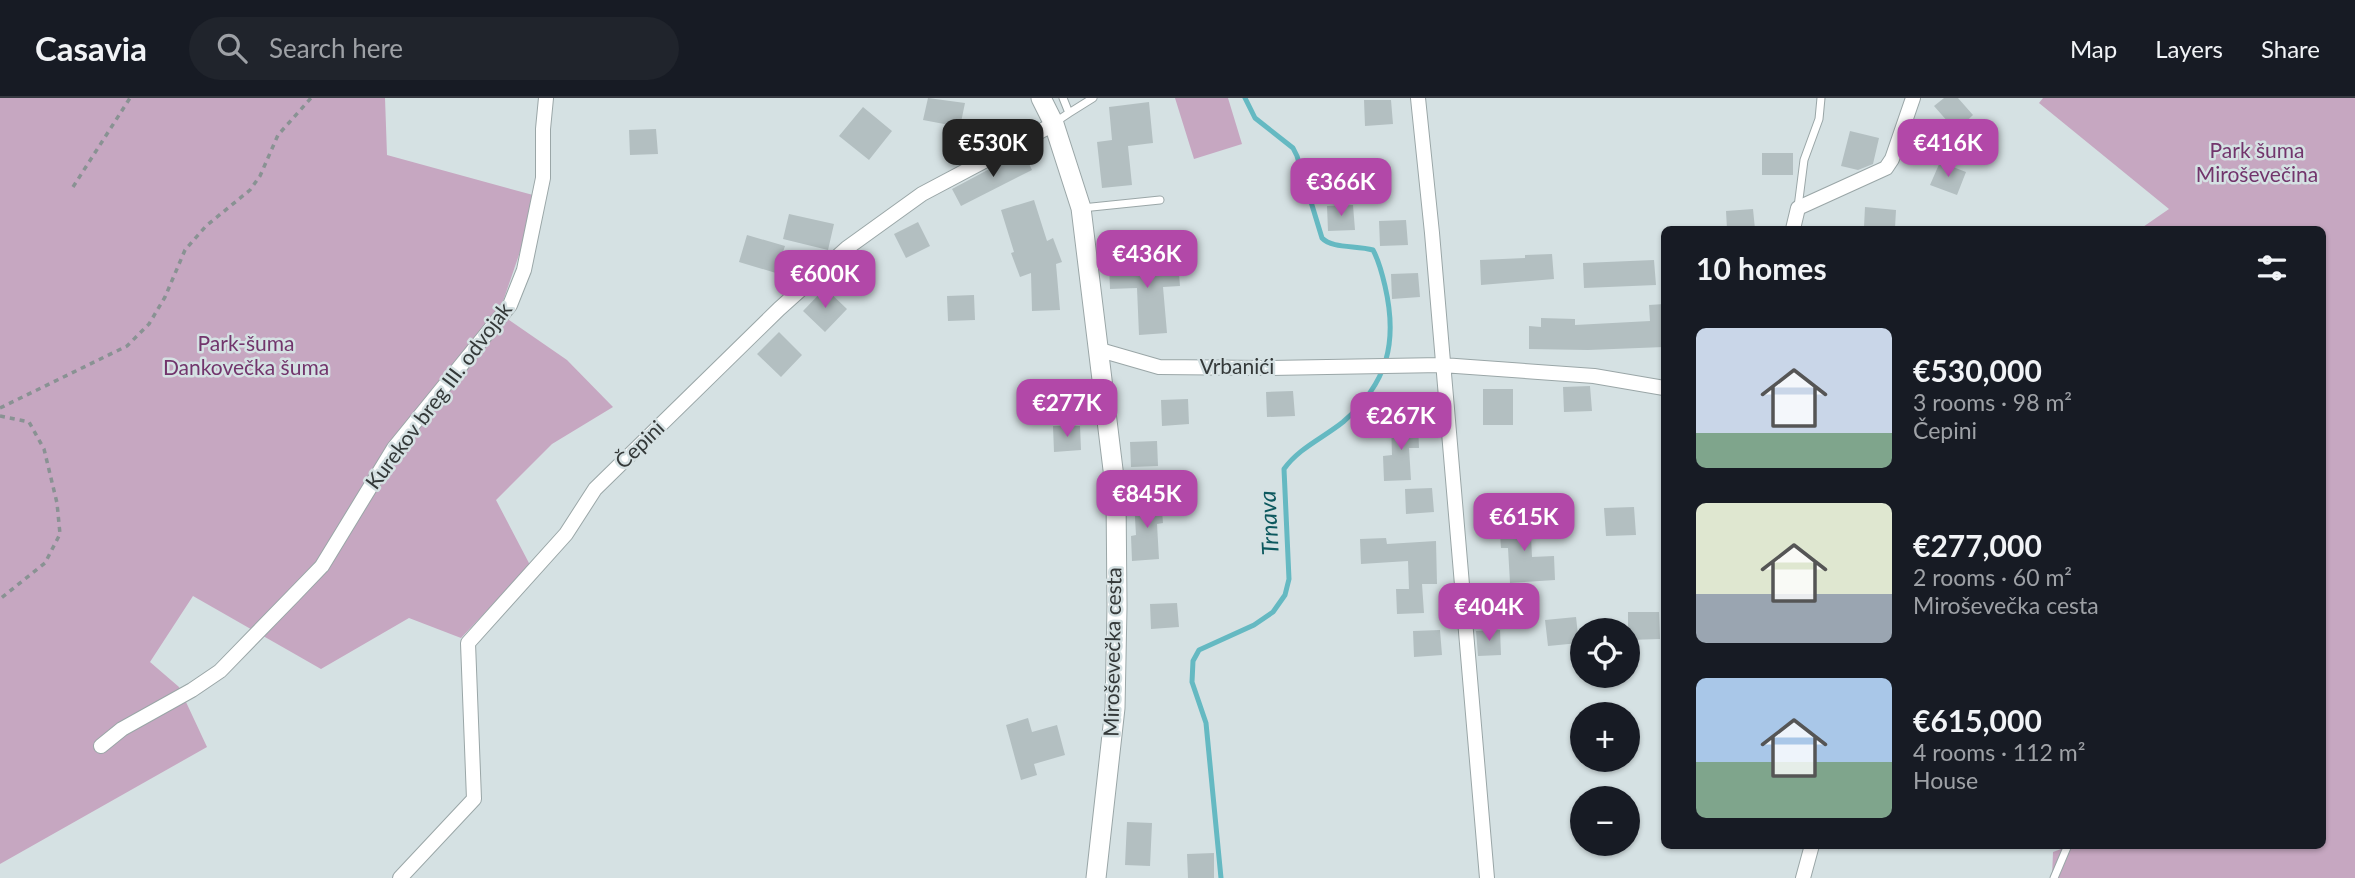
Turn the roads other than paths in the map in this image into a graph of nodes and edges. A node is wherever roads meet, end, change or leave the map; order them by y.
1 (546, 98) edge
2 (1041, 98) edge
3 (1063, 98) edge
4 (1093, 98) edge
5 (1418, 98) edge
6 (1821, 98) edge
7 (1913, 98) edge
8 (1061, 118) junction
9 (1160, 200) dead end
10 (1081, 208) junction
11 (1798, 208) junction
12 (1794, 226) edge
13 (1100, 350) junction
14 (1442, 365) junction
15 (1661, 387) edge
16 (101, 746) dead end
17 (1811, 849) edge
18 (2066, 849) edge
19 (400, 878) edge
20 (1096, 878) edge
21 (1488, 878) edge
22 (1803, 878) edge
23 (2054, 878) edge

1 - 16 street, Kurekov breg III. odvojak
2 - 8 main road, Miroševečka cesta
3 - 8 lane
4 - 8 lane
5 - 14 street
6 - 11 lane
7 - 11 street
8 - 10 main road, Miroševečka cesta
8 - 19 street, Čepini
9 - 10 lane
10 - 13 main road, Miroševečka cesta
11 - 12 street
13 - 14 street, Vrbanići
13 - 20 main road, Miroševečka cesta
14 - 15 street
14 - 21 street
17 - 22 street
18 - 23 lane

